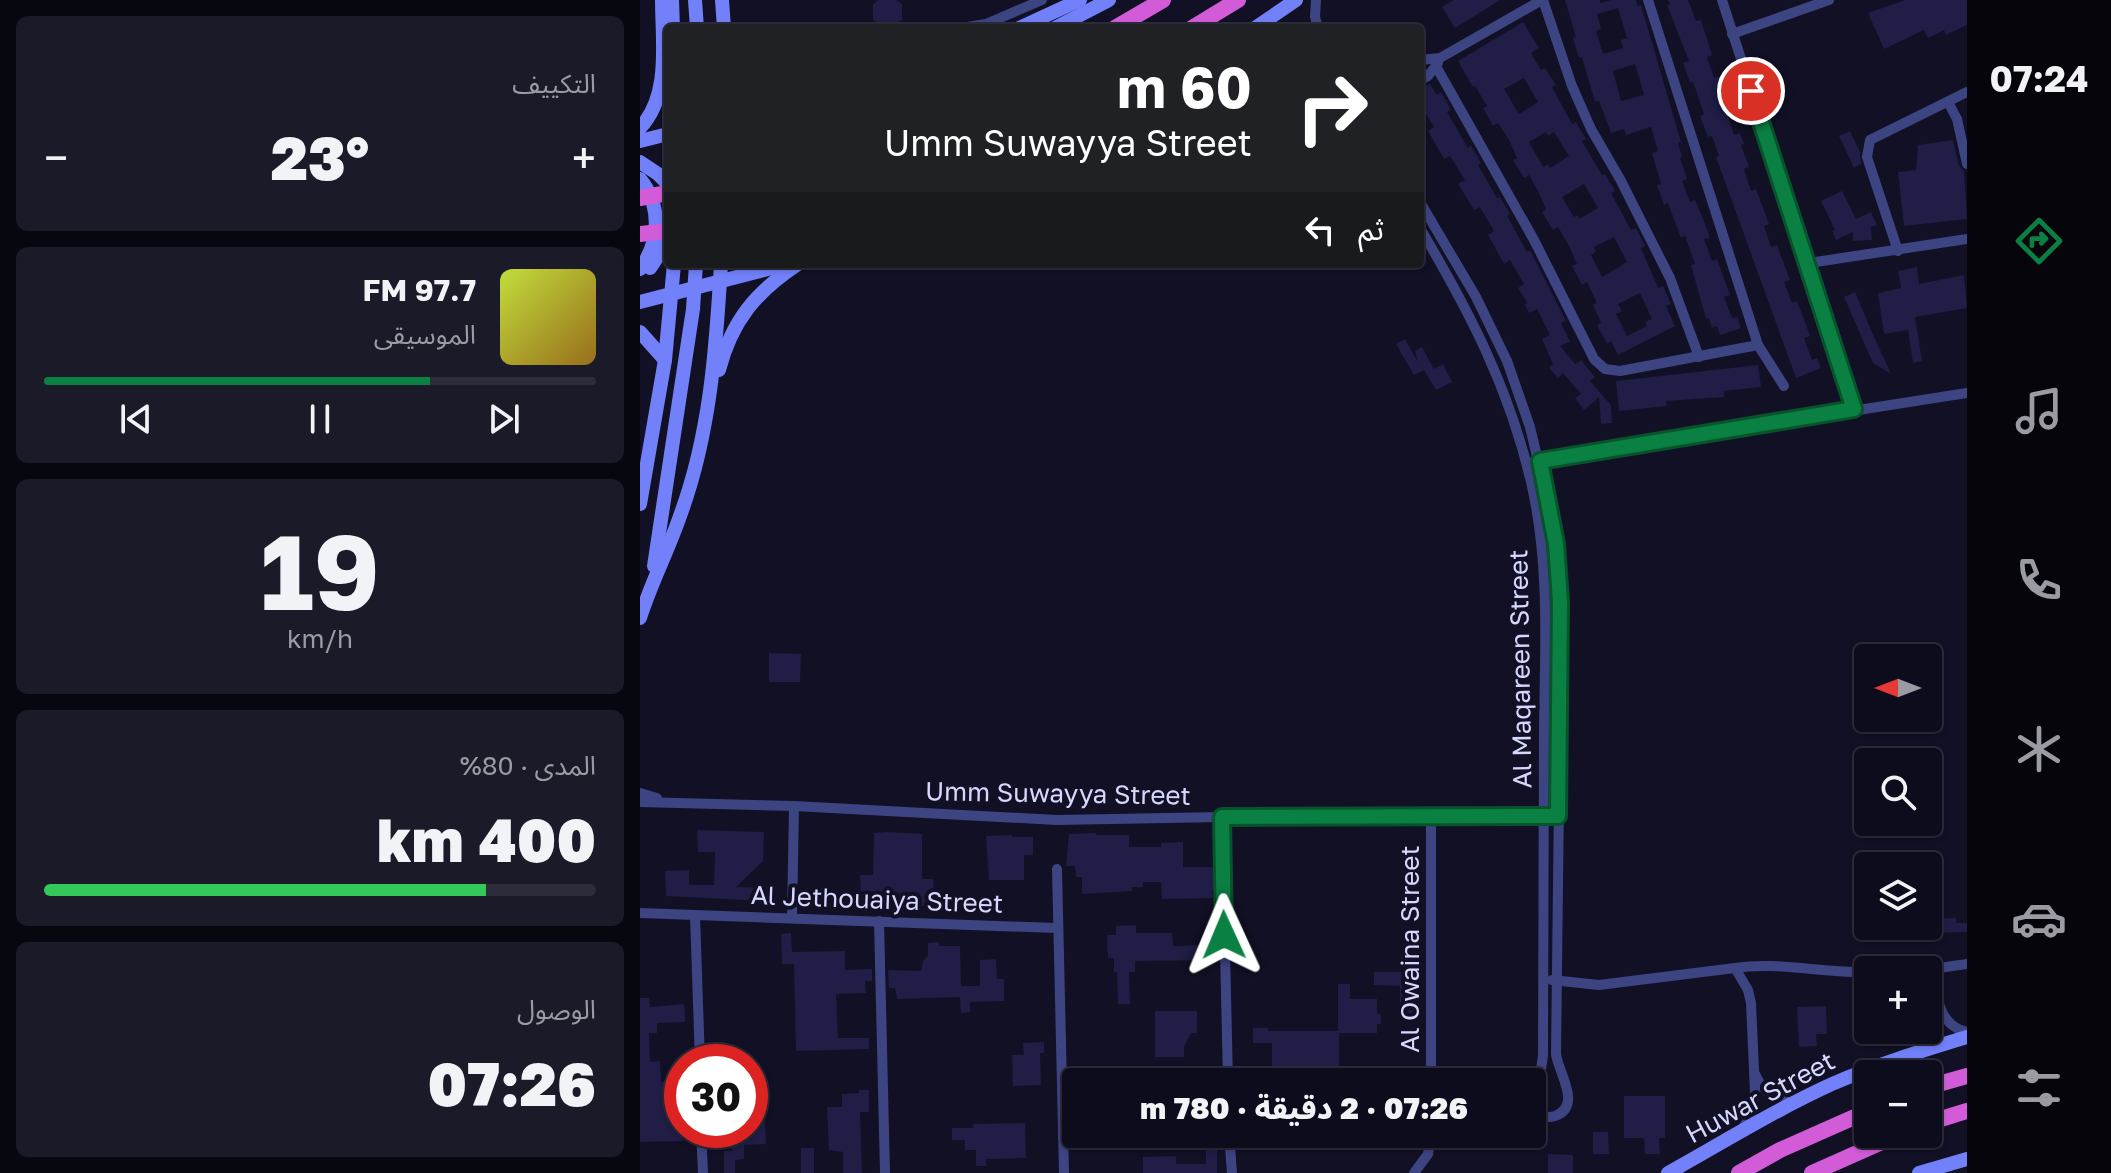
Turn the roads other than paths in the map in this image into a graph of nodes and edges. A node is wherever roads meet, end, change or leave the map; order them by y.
1 (662, 0) edge
2 (672, 0) edge
3 (695, 0) edge
4 (722, 0) edge
5 (1042, 0) edge
6 (1080, 0) edge
7 (1109, 0) edge
8 (1163, 0) edge
9 (1238, 0) edge
10 (1296, 0) edge
11 (1316, 0) edge
12 (1542, 0) edge
13 (1648, 0) edge
14 (1722, 0) edge
15 (1829, 0) edge
16 (673, 24) edge
17 (697, 24) edge
18 (724, 24) edge
19 (986, 24) edge
20 (1028, 24) edge
21 (1063, 24) edge
22 (1122, 24) edge
23 (1199, 24) edge
24 (1261, 24) edge
25 (1317, 24) edge
26 (1732, 34) junction
27 (1424, 61) edge
28 (1438, 63) junction
29 (1424, 76) edge
30 (1967, 92) edge
31 (1948, 102) junction
32 (640, 128) edge
33 (664, 135) edge
34 (640, 141) edge
35 (640, 162) edge
36 (1967, 164) edge
37 (640, 179) edge
38 (664, 180) edge
39 (664, 194) edge
40 (640, 198) edge
41 (1424, 209) edge
42 (664, 231) edge
43 (640, 234) edge
44 (1424, 235) edge
45 (1967, 239) edge
46 (664, 247) edge
47 (1898, 251) junction
48 (1809, 263) junction
49 (674, 268) edge
50 (679, 268) edge
51 (696, 268) edge
52 (721, 268) edge
53 (771, 268) edge
54 (792, 268) edge
55 (640, 269) edge
56 (640, 275) edge
57 (720, 281) junction
58 (672, 288) junction
59 (695, 288) junction
60 (640, 302) edge
61 (640, 332) edge
62 (1758, 345) junction
63 (1699, 357) junction
64 (665, 360) junction
65 (1784, 386) dead end
66 (1967, 393) edge
67 (1854, 409) junction
68 (707, 417) junction
69 (1540, 461) junction
70 (1526, 462) junction
71 (640, 504) edge
72 (653, 578) junction
73 (640, 618) edge
74 (640, 793) edge
75 (667, 801) junction
76 (640, 802) edge
77 (794, 806) junction
78 (1544, 816) junction
79 (1558, 816) junction
80 (1222, 817) junction
81 (1431, 817) junction
82 (1057, 869) dead end
83 (640, 913) edge
84 (695, 915) junction
85 (792, 917) junction
86 (879, 921) junction
87 (1056, 928) junction
88 (1967, 964) edge
89 (1735, 968) junction
90 (1942, 968) edge
91 (1543, 972) junction
92 (1854, 973) edge
93 (1556, 982) junction
94 (1942, 1007) edge
95 (1967, 1035) edge
96 (699, 1044) edge
97 (1927, 1044) edge
98 (1918, 1052) junction
99 (1228, 1068) edge
100 (1431, 1068) edge
101 (1540, 1068) edge
102 (1754, 1073) junction
103 (1967, 1076) edge
104 (1942, 1083) edge
105 (1793, 1103) junction
106 (1062, 1107) edge
107 (1967, 1111) edge
108 (1546, 1117) edge
109 (1854, 1117) edge
110 (1942, 1119) edge
111 (1742, 1130) junction
112 (702, 1148) edge
113 (1063, 1148) edge
114 (1230, 1148) edge
115 (1428, 1148) edge
116 (1868, 1148) edge
117 (1967, 1159) edge
118 (703, 1173) edge
119 (885, 1173) edge
120 (1064, 1173) edge
121 (1232, 1173) edge
122 (1414, 1173) edge
123 (1668, 1173) edge
124 (1739, 1173) edge
125 (1812, 1173) edge
126 (1919, 1173) edge

1 - 32 main road
2 - 16 main road
3 - 17 main road
4 - 18 main road
5 - 19 street
6 - 20 main road
7 - 21 main road
8 - 22 highway
9 - 23 highway
10 - 24 main road
11 - 25 street
12 - 28 street
12 - 63 street
13 - 62 street
14 - 26 street
15 - 26 street
26 - 48 street
27 - 28 street
28 - 29 street
28 - 63 street
30 - 31 street
31 - 36 street
31 - 47 street
33 - 34 main road
35 - 38 main road
37 - 55 main road
39 - 40 highway
41 - 69 street, Al Maqareen Street
42 - 43 highway
44 - 70 street, Al Maqareen Street
45 - 47 street
46 - 56 main road
47 - 48 street
48 - 67 street
49 - 58 main road
50 - 58 main road
51 - 59 main road
52 - 57 main road
53 - 57 main road
54 - 68 main road
57 - 59 main road
57 - 68 main road
58 - 59 main road
58 - 60 main road
58 - 64 main road
59 - 72 main road
61 - 64 main road
62 - 63 street
62 - 65 street
64 - 71 main road
66 - 67 street
67 - 69 street
68 - 72 main road
69 - 70 street
69 - 79 street, Al Maqareen Street
70 - 78 street, Al Maqareen Street
72 - 73 main road
74 - 75 street, Umm Suwayya Street
75 - 76 street, Umm Suwayya Street
75 - 77 street, Umm Suwayya Street
77 - 80 street, Umm Suwayya Street
77 - 85 street
78 - 79 street, Umm Suwayya Street
78 - 81 street, Umm Suwayya Street
78 - 91 street, Al Maqareen Street
79 - 93 street, Al Maqareen Street
80 - 81 street, Umm Suwayya Street
80 - 99 street
81 - 100 street, Al Owaina Street
82 - 87 street
83 - 84 street, Al Jethouaiya Street
84 - 85 street, Al Jethouaiya Street
84 - 96 street
85 - 86 street, Al Jethouaiya Street
86 - 87 street, Al Jethouaiya Street
86 - 119 street
87 - 106 street
88 - 90 street
89 - 92 street
89 - 93 street
89 - 102 street
91 - 93 street
91 - 101 street, Al Maqareen Street
93 - 108 street, Al Maqareen Street
94 - 95 street
95 - 98 main road, Huwar Street
97 - 98 street
98 - 105 main road, Huwar Street
102 - 105 street
102 - 111 street
103 - 104 highway
105 - 111 main road, Huwar Street
107 - 110 highway
109 - 124 highway
111 - 123 main road, Huwar Street
112 - 118 street
113 - 120 street
114 - 121 street
115 - 122 street
116 - 125 highway
117 - 126 main road

